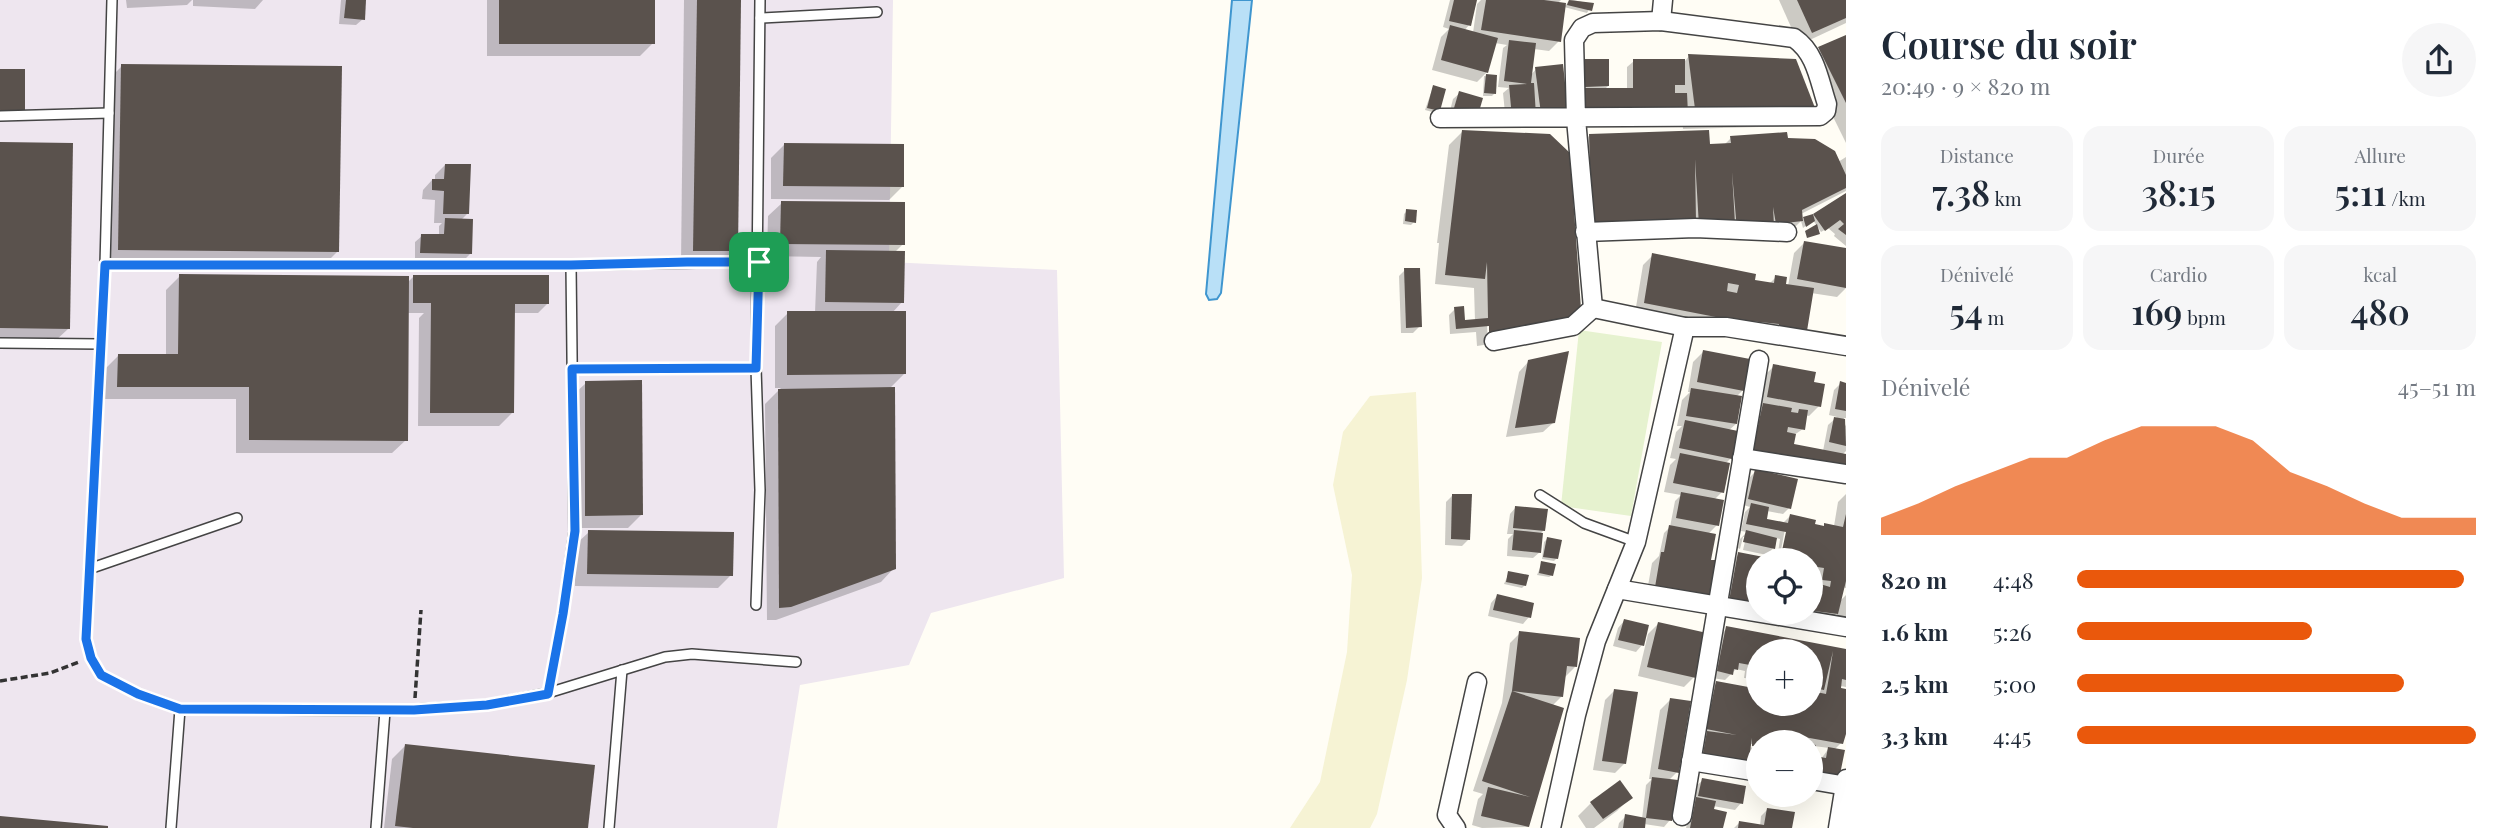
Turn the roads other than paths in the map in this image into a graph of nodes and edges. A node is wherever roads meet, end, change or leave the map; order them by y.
1 (112, 0) edge
2 (760, 0) edge
3 (1663, 0) edge
4 (877, 12) dead end
5 (760, 18) junction
6 (1661, 21) junction
7 (109, 113) junction
8 (0, 116) edge
9 (1440, 118) dead end
10 (1576, 119) junction
11 (1585, 232) junction
12 (1787, 232) dead end
13 (759, 262) junction
14 (105, 265) junction
15 (571, 265) junction
16 (1593, 308) junction
17 (1685, 327) junction
18 (1494, 341) dead end
19 (1845, 341) edge
20 (0, 343) edge
21 (100, 344) junction
22 (1759, 360) dead end
23 (756, 368) junction
24 (572, 369) junction
25 (1742, 458) junction
26 (1846, 474) edge
27 (1540, 495) dead end
28 (237, 518) dead end
29 (1636, 542) junction
30 (89, 569) junction
31 (1617, 589) junction
32 (756, 605) dead end
33 (1718, 606) junction
34 (1846, 627) edge
35 (796, 662) dead end
36 (622, 670) junction
37 (1477, 682) dead end
38 (548, 694) junction
39 (180, 709) junction
40 (384, 711) junction
41 (1691, 761) junction
42 (1746, 770) edge
43 (1823, 781) edge
44 (1846, 784) edge
45 (1682, 816) dead end
46 (171, 828) edge
47 (376, 828) edge
48 (609, 828) edge
49 (1456, 828) edge
50 (1551, 828) edge
51 (1838, 828) edge

1 - 7 lane
2 - 5 lane
3 - 6 street
4 - 5 lane
5 - 13 lane
6 - 10 street
6 - 10 street
7 - 8 lane
7 - 14 lane
9 - 10 street
10 - 11 street
11 - 12 street
11 - 16 street
13 - 15 lane
13 - 23 lane
14 - 15 lane
14 - 21 lane
15 - 24 lane
16 - 17 street
16 - 18 street
17 - 19 street
17 - 29 street
20 - 21 lane
21 - 30 lane
22 - 25 street
23 - 24 lane
23 - 32 lane
24 - 38 lane
25 - 26 street
25 - 33 street
27 - 29 lane
28 - 30 lane
29 - 31 street
30 - 39 lane
31 - 33 street
31 - 50 street
33 - 34 street
33 - 41 street
35 - 36 lane
36 - 38 lane
36 - 48 lane
37 - 49 street
38 - 40 lane
39 - 40 lane
39 - 46 lane
40 - 47 lane
41 - 42 street
41 - 45 street
43 - 44 street
44 - 51 street

